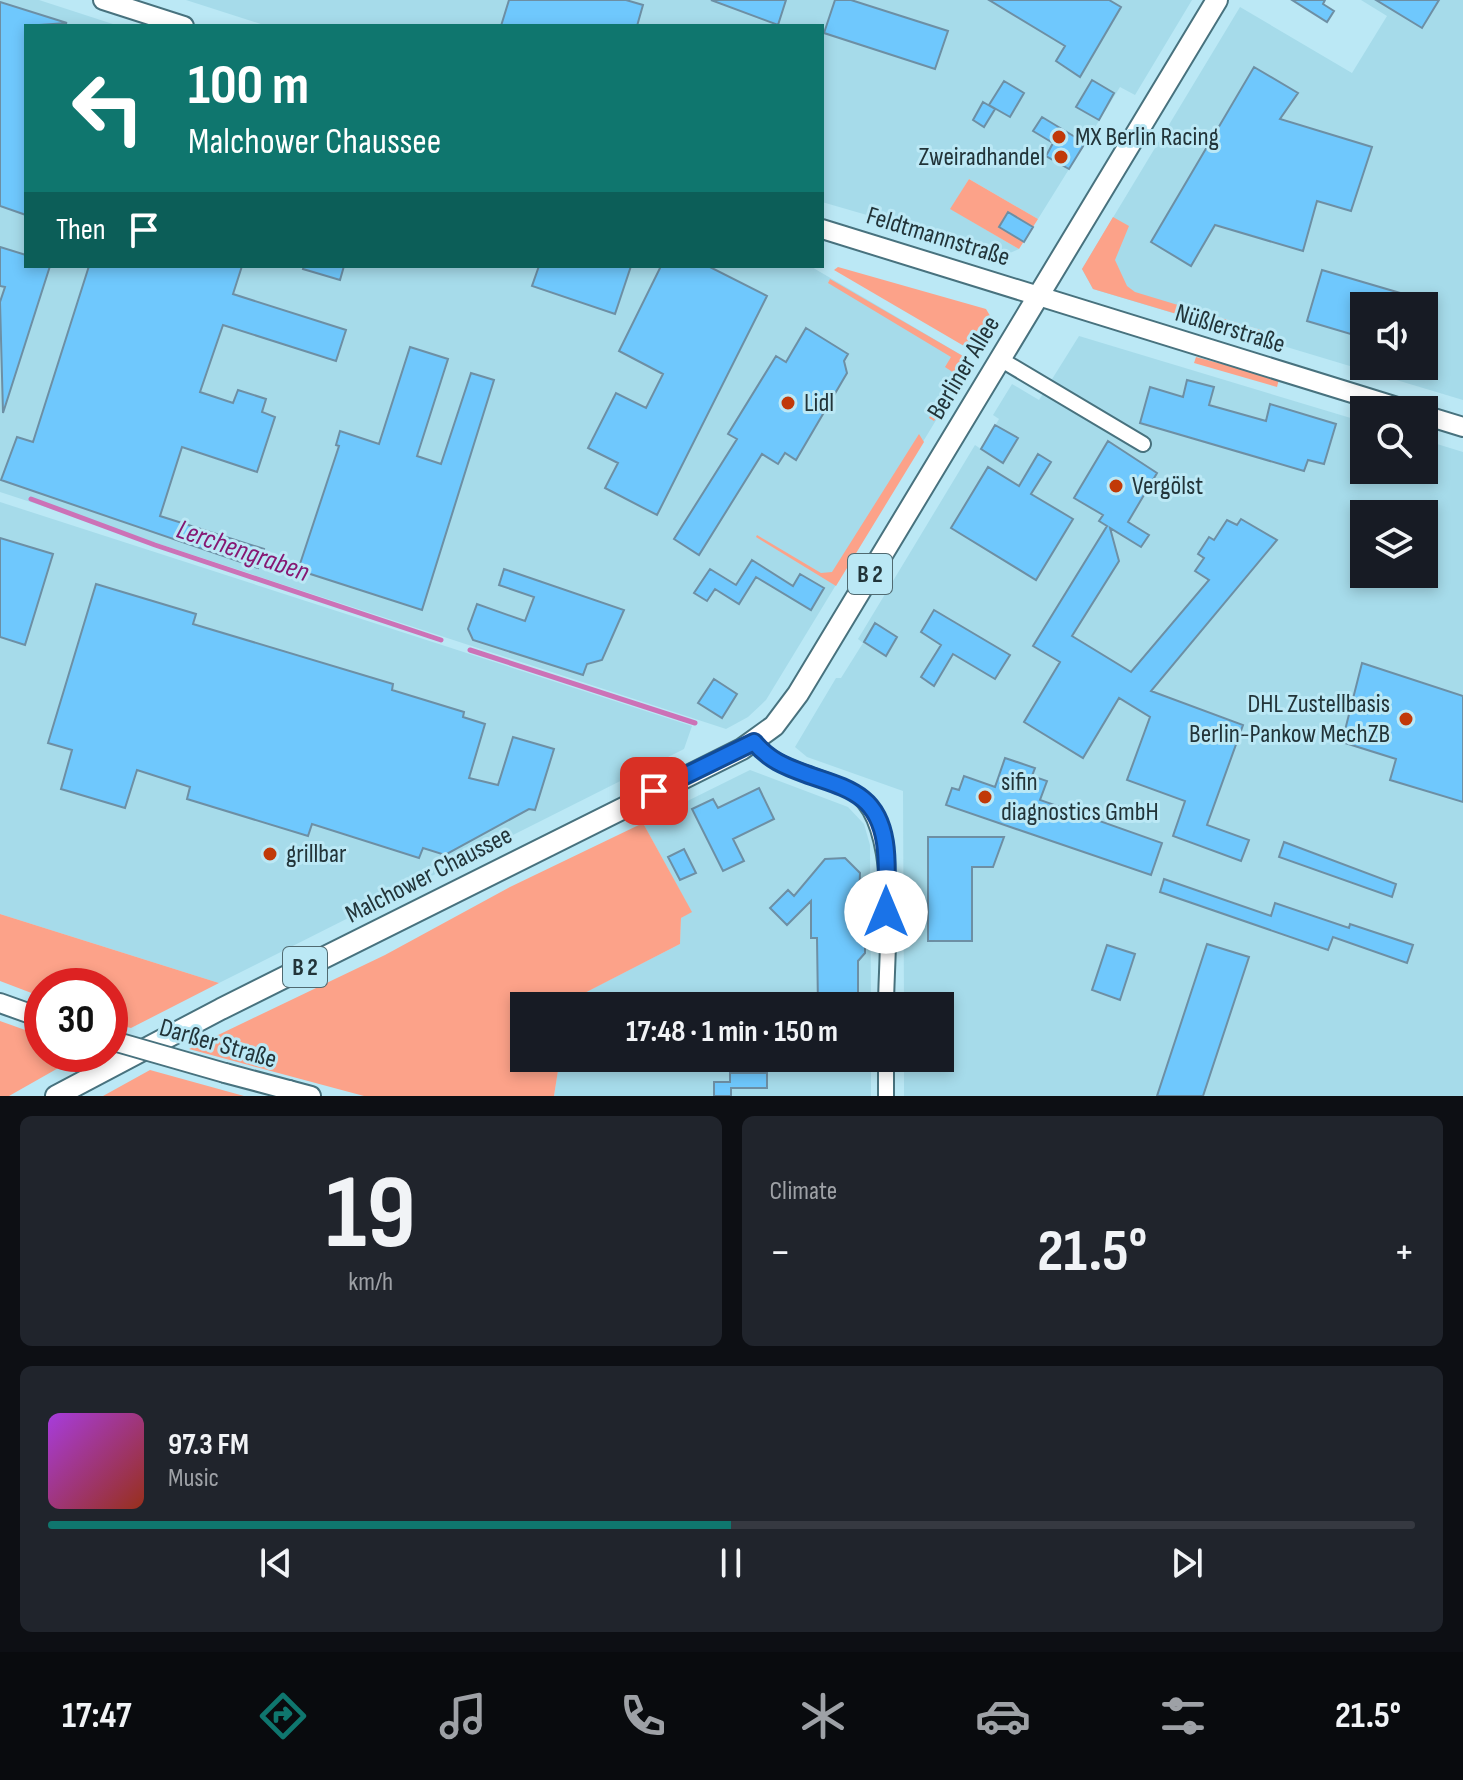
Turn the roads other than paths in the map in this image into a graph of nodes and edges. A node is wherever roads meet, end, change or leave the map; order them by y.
1 (103, 0) edge
2 (1217, 0) edge
3 (178, 24) edge
4 (824, 230) edge
5 (1038, 296) junction
6 (1000, 359) junction
7 (1362, 396) edge
8 (1438, 419) edge
9 (1463, 427) edge
10 (1143, 444) dead end
11 (748, 746) junction
12 (886, 992) edge
13 (0, 1003) edge
14 (24, 1012) edge
15 (128, 1045) edge
16 (886, 1072) edge
17 (288, 1093) edge
18 (56, 1096) edge
19 (311, 1096) edge
20 (886, 1096) edge

1 - 3 street
2 - 5 main road, Berliner Allee / B 2
4 - 5 street, Feldtmannstraße
5 - 6 main road, Berliner Allee / B 2
5 - 7 street, Nüßlerstraße
6 - 10 street
6 - 11 main road, Berliner Allee / B 2
8 - 9 street
11 - 12 street
11 - 18 main road, Malchower Chaussee / B 2
13 - 14 street
15 - 17 street, Darßer Straße, bridge
16 - 20 street
17 - 19 street, Darßer Straße

